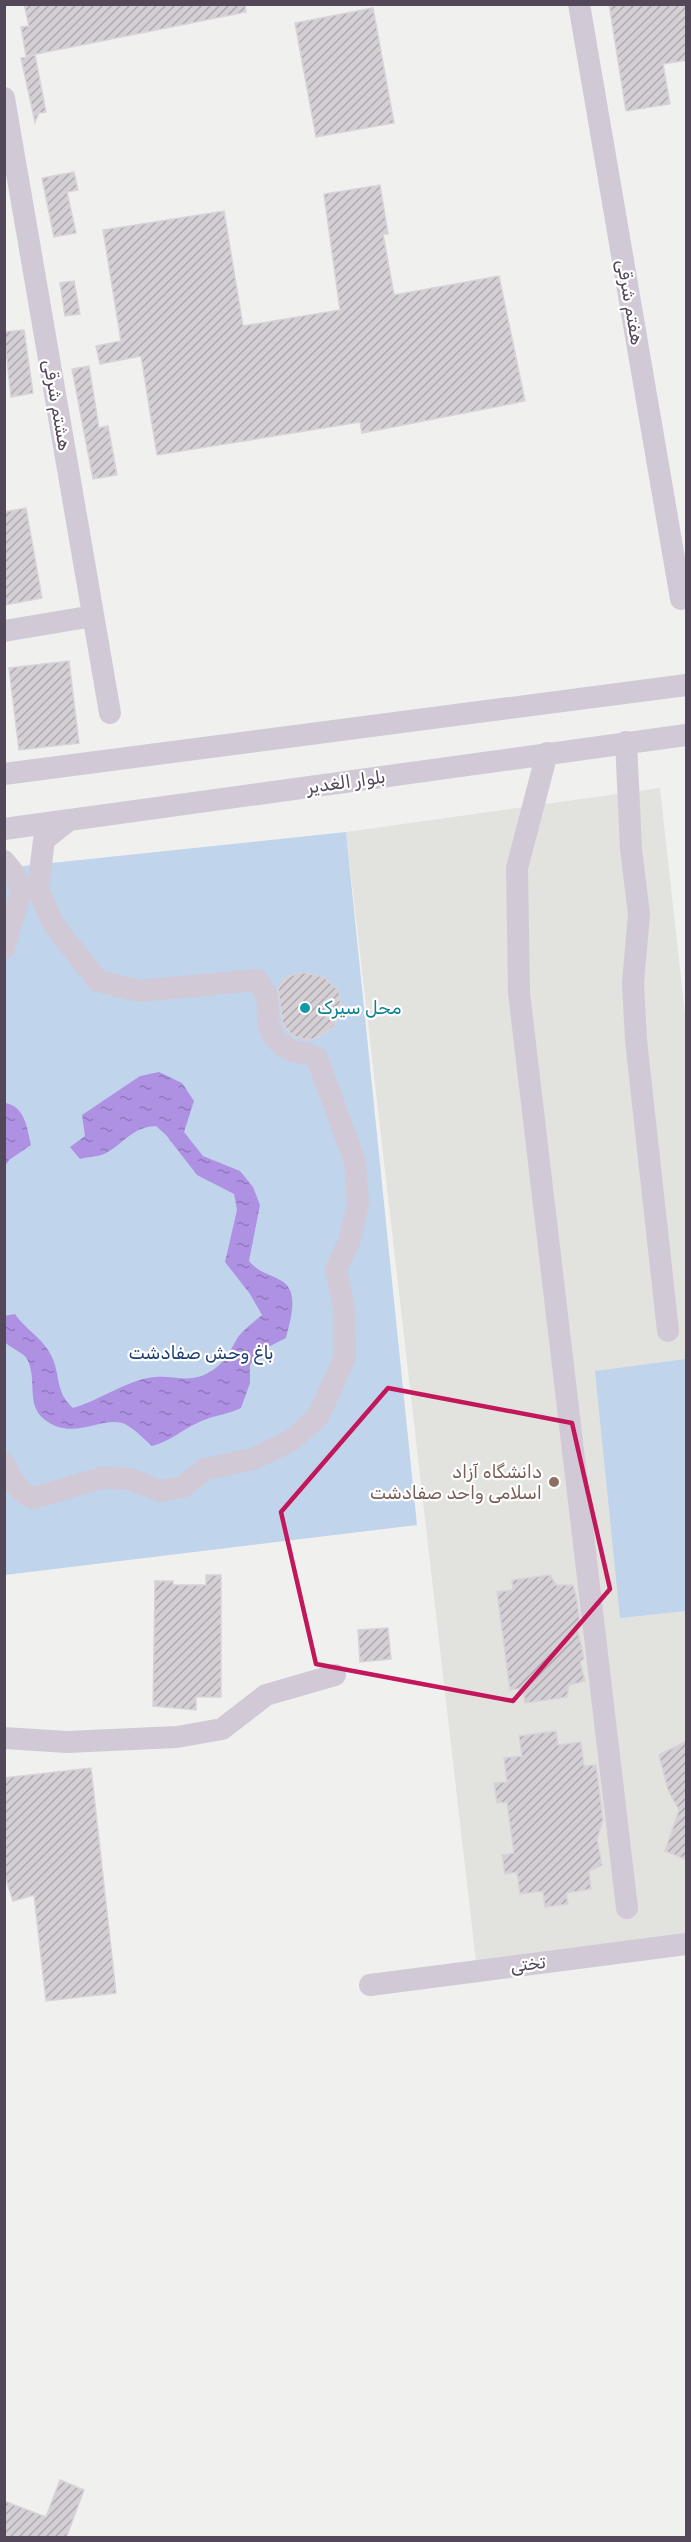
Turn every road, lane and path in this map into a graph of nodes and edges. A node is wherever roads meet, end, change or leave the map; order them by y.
1 (579, 4) edge
2 (4, 98) edge
3 (681, 599) dead end
4 (93, 616) junction
5 (4, 631) edge
6 (687, 685) edge
7 (110, 713) dead end
8 (687, 735) edge
9 (626, 742) junction
10 (547, 753) junction
11 (4, 774) edge
12 (68, 821) junction
13 (4, 828) edge
14 (4, 861) edge
15 (4, 948) edge
16 (668, 1331) dead end
17 (4, 1463) edge
18 (334, 1675) dead end
19 (4, 1737) edge
20 (627, 1908) dead end
21 (687, 1944) edge
22 (370, 1984) dead end

1 - 3 street, هفتم شرقی
2 - 4 street, هشتم شرقی
4 - 5 street
4 - 7 street, هشتم شرقی
6 - 11 street
8 - 9 street, بلوار الغدیر
9 - 10 street, بلوار الغدیر
9 - 16 street
10 - 12 street, بلوار الغدیر
10 - 20 street
12 - 13 street, بلوار الغدیر
12 - 17 street
14 - 15 street
18 - 19 street
21 - 22 street, تختی

